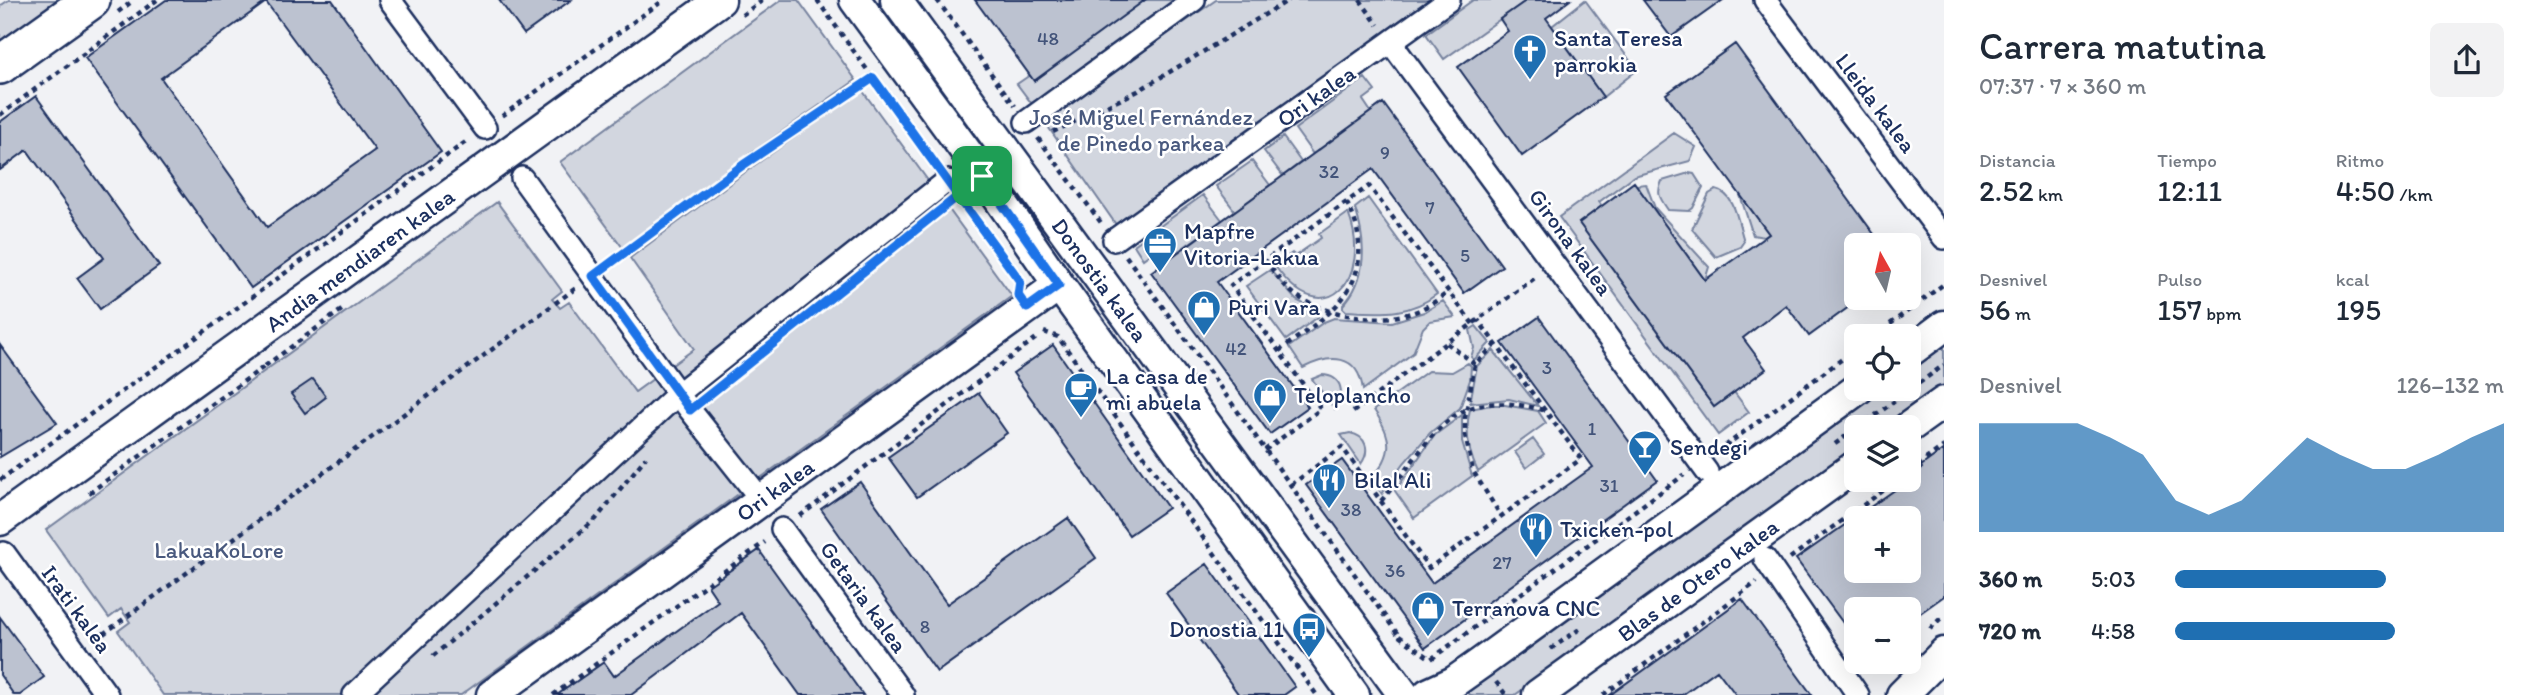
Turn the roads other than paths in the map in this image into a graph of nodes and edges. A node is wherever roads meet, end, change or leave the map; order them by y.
1 (91, 0) edge
2 (390, 0) edge
3 (720, 0) edge
4 (855, 0) edge
5 (896, 0) edge
6 (1194, 0) edge
7 (1449, 0) edge
8 (1765, 0) edge
9 (1391, 43) junction
10 (0, 65) edge
11 (1026, 122) dead end
12 (485, 128) road end
13 (522, 178) dead end
14 (953, 189) road end
15 (1944, 238) edge
16 (1114, 240) road end
17 (1059, 285) junction
18 (1944, 326) edge
19 (1921, 343) edge
20 (679, 393) junction
21 (1844, 399) edge
22 (1944, 402) edge
23 (1921, 418) edge
24 (1704, 468) road end
25 (1844, 474) edge
26 (752, 488) dead end
27 (0, 520) edge
28 (782, 529) road end
29 (4, 554) dead end
30 (1769, 565) road end
31 (1944, 653) edge
32 (1348, 685) edge
33 (1416, 694) edge
34 (107, 695) edge
35 (354, 695) edge
36 (492, 695) edge
37 (903, 695) edge
38 (1538, 695) edge
39 (1858, 695) edge
40 (1902, 695) edge

1 - 10 street
2 - 12 street
3 - 27 street, Andia mendiaren kalea
4 - 17 street, Donostia kalea
5 - 33 street, Donostia kalea
6 - 11 street
7 - 9 street, Ori kalea
8 - 15 street, Lleida kalea
9 - 16 street, Ori kalea
9 - 24 street, Girona kalea
13 - 20 street
14 - 20 street
17 - 32 street, Donostia kalea
17 - 36 street, Ori kalea
18 - 19 street
20 - 26 street
20 - 35 street
21 - 33 street
22 - 23 street
25 - 38 street, Blas de Otero kalea
28 - 37 street, Getaria kalea
29 - 34 street, Irati kalea
30 - 39 street
31 - 40 street

